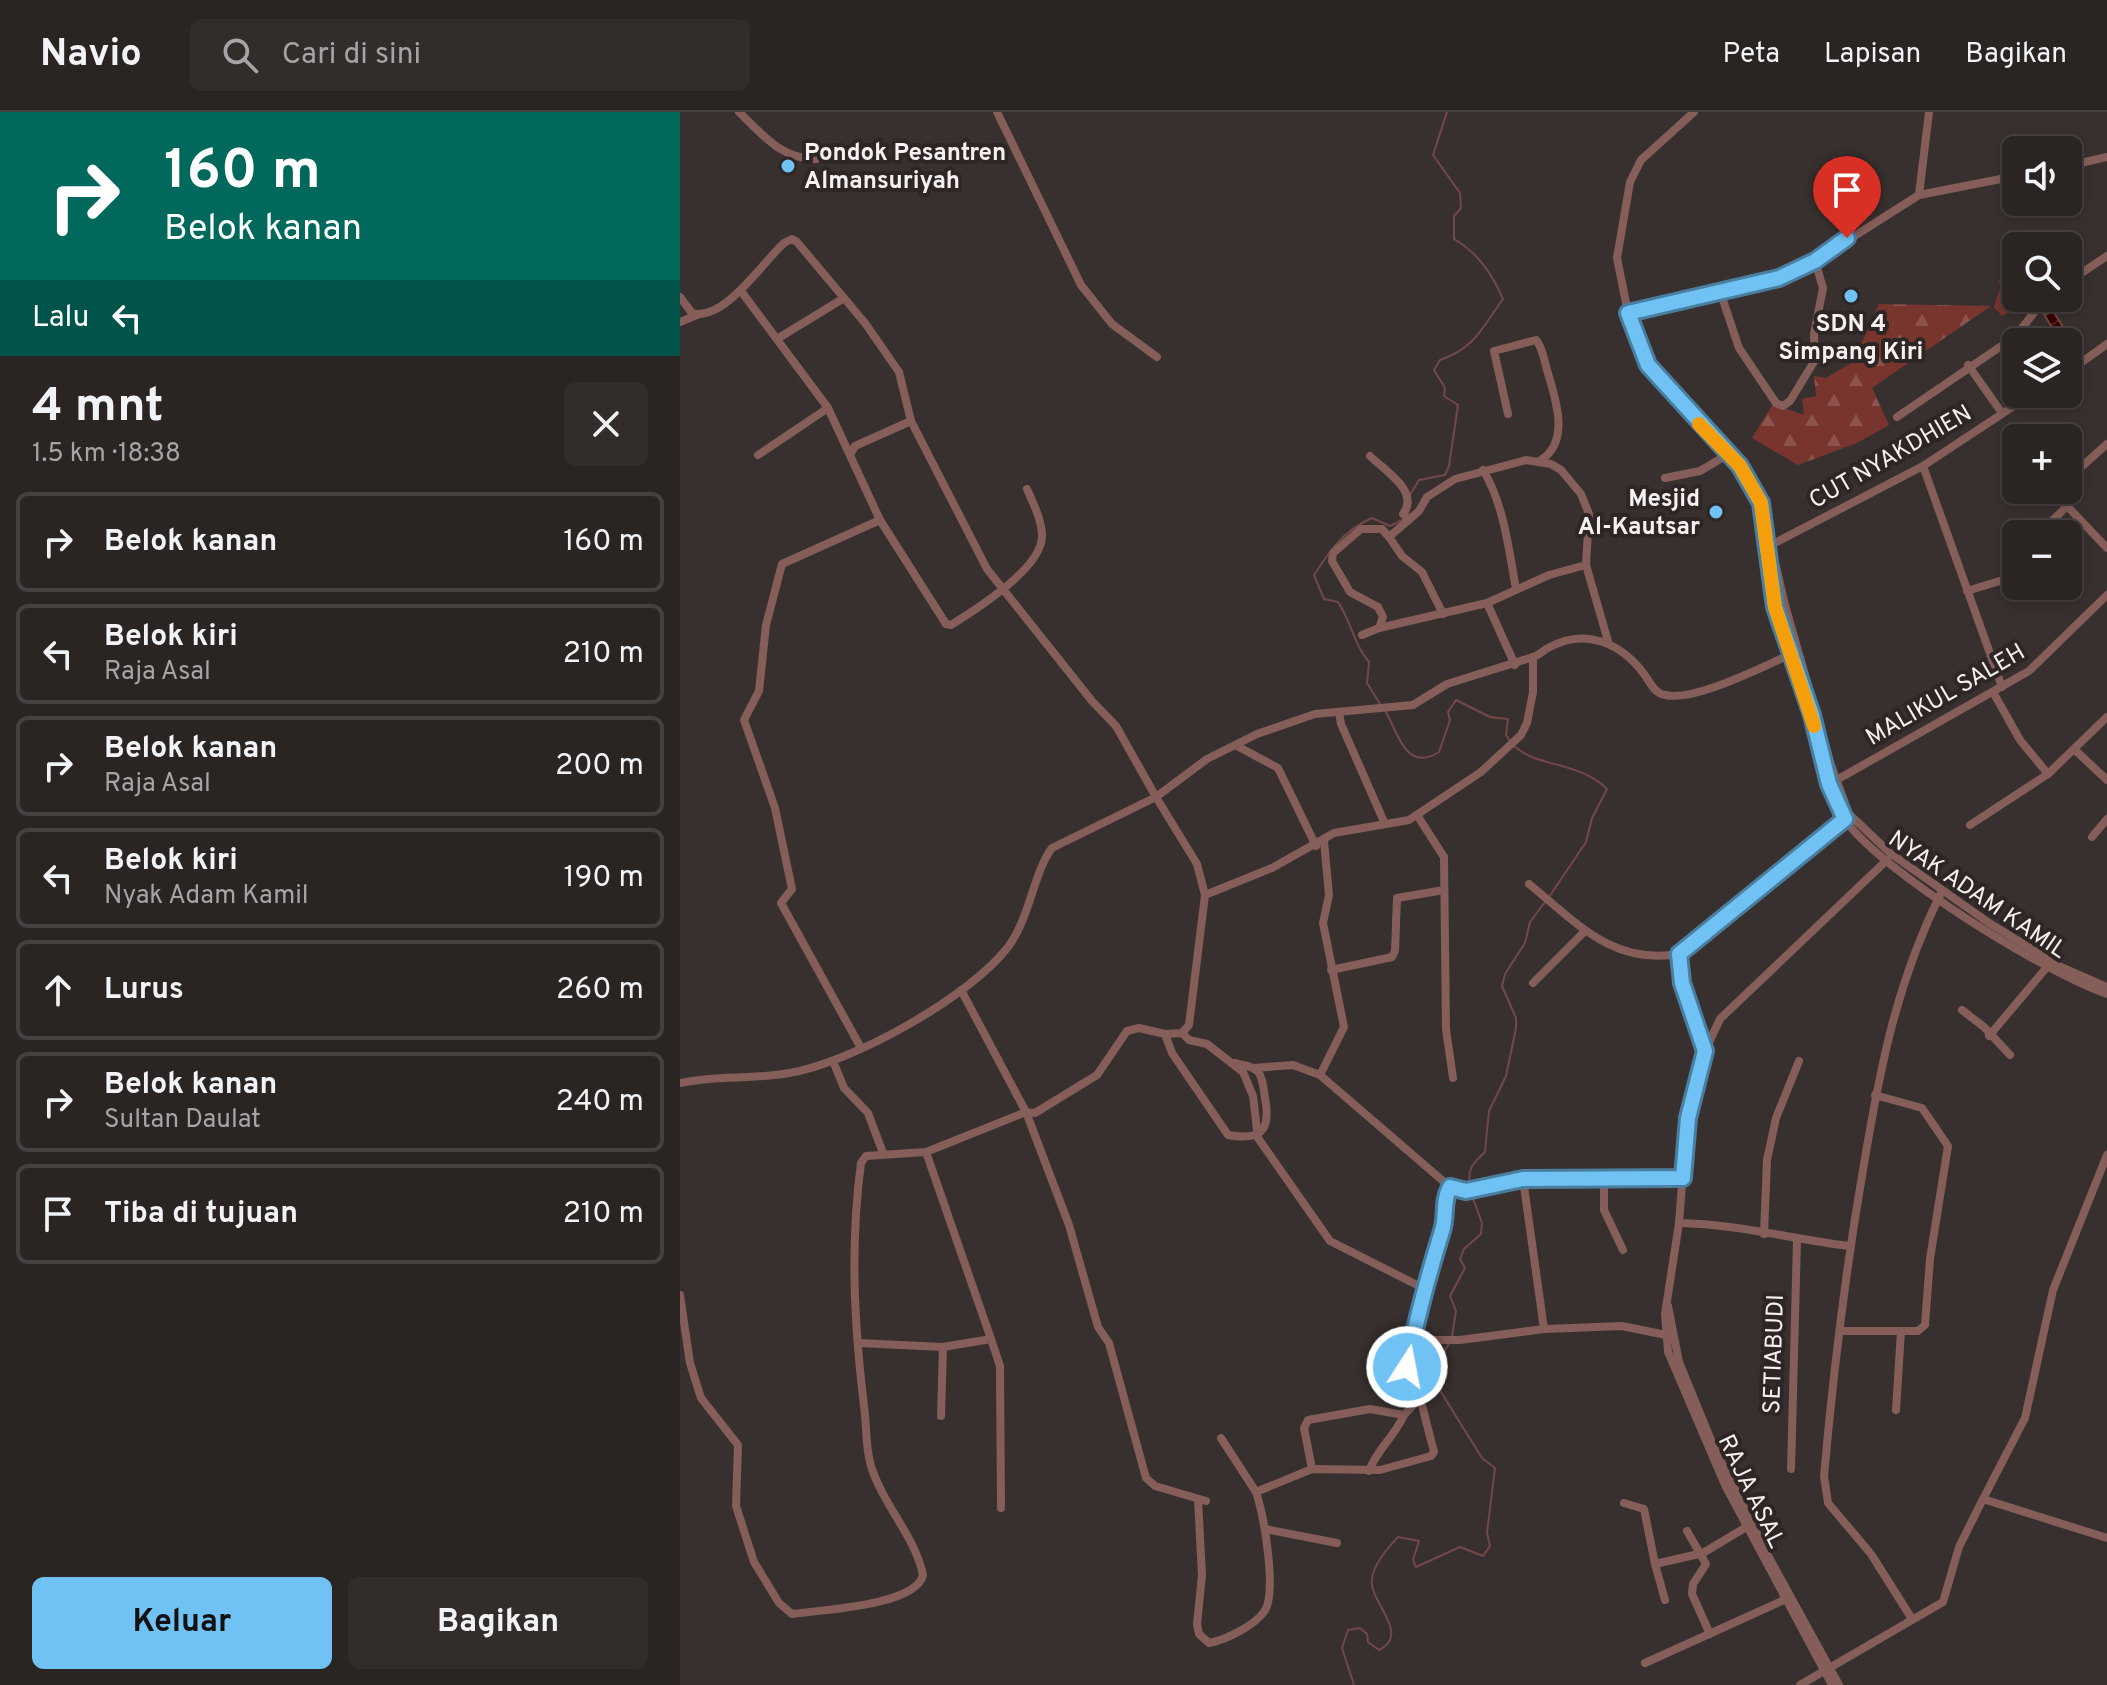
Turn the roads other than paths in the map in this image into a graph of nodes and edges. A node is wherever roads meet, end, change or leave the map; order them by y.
1 (739, 112) edge
2 (997, 112) edge
3 (1694, 112) edge
4 (1929, 112) edge
5 (2107, 157) edge
6 (816, 159) dead end
7 (2082, 163) edge
8 (2002, 178) edge
9 (1919, 195) junction
10 (2107, 256) edge
11 (1815, 261) junction
12 (2082, 273) edge
13 (741, 291) junction
14 (1721, 294) junction
15 (680, 297) edge
16 (844, 298) junction
17 (2034, 312) edge
18 (1628, 313) junction
19 (698, 315) junction
20 (680, 322) edge
21 (777, 339) junction
22 (2107, 344) edge
23 (1157, 357) dead end
24 (2082, 362) edge
25 (1968, 365) junction
26 (828, 408) junction
27 (2010, 408) edge
28 (2002, 413) junction
29 (1508, 414) dead end
30 (1897, 417) dead end
31 (911, 421) junction
32 (2107, 444) edge
33 (851, 453) junction
34 (758, 455) dead end
35 (1727, 455) junction
36 (1370, 456) dead end
37 (1541, 460) junction
38 (1923, 466) junction
39 (2082, 466) edge
40 (1483, 470) junction
41 (1665, 478) dead end
42 (1027, 489) dead end
43 (2067, 506) joint
44 (1406, 517) junction
45 (880, 520) junction
46 (2053, 520) edge
47 (1389, 537) junction
48 (1768, 546) junction
49 (2107, 548) edge
50 (1586, 565) junction
51 (2002, 580) edge
52 (1000, 589) junction
53 (1516, 589) junction
54 (1967, 591) junction
55 (2107, 595) edge
56 (1487, 603) junction
57 (1443, 614) junction
58 (1379, 628) junction
59 (1362, 635) dead end
60 (1608, 641) junction
61 (1792, 654) junction
62 (1533, 657) junction
63 (1515, 665) junction
64 (1998, 690) junction
65 (1339, 712) junction
66 (2107, 717) edge
67 (1237, 746) junction
68 (2075, 750) junction
69 (2048, 774) junction
70 (2107, 780) edge
71 (1833, 782) junction
72 (1156, 797) junction
73 (1417, 815) junction
74 (1847, 817) junction
75 (2107, 819) edge
76 (1385, 824) junction
77 (1970, 825) dead end
78 (2092, 837) dead end
79 (1320, 843) junction
80 (1873, 843) junction
81 (1887, 860) junction
82 (1529, 884) dead end
83 (1444, 890) junction
84 (1205, 895) junction
85 (1941, 895) junction
86 (1585, 931) junction
87 (1679, 954) junction
88 (2047, 967) junction
89 (1331, 970) junction
90 (1533, 983) dead end
91 (2107, 987) edge
92 (961, 990) junction
93 (2107, 994) edge
94 (1962, 1010) dead end
95 (1182, 1033) junction
96 (1165, 1034) junction
97 (1989, 1036) junction
98 (861, 1048) junction
99 (1705, 1051) junction
100 (2010, 1055) dead end
101 (833, 1061) junction
102 (1799, 1061) dead end
103 (1234, 1063) junction
104 (1253, 1068) junction
105 (1320, 1075) junction
106 (1453, 1078) dead end
107 (680, 1083) edge
108 (1875, 1095) junction
109 (1026, 1112) junction
110 (1256, 1135) junction
111 (926, 1152) junction
112 (883, 1153) junction
113 (2107, 1155) edge
114 (1604, 1177) junction
115 (1683, 1178) junction
116 (1523, 1179) junction
117 (2095, 1182) junction
118 (2107, 1186) edge
119 (1450, 1187) junction
120 (1679, 1223) junction
121 (1764, 1234) junction
122 (1797, 1240) junction
123 (1849, 1246) junction
124 (1623, 1250) dead end
125 (1423, 1288) junction
126 (680, 1295) edge
127 (1668, 1306) junction
128 (1544, 1329) junction
129 (1841, 1331) junction
130 (1901, 1331) junction
131 (1666, 1335) junction
132 (991, 1339) junction
133 (1412, 1340) junction
134 (858, 1343) junction
135 (943, 1347) junction
136 (1419, 1399) junction
137 (1896, 1410) dead end
138 (1404, 1415) junction
139 (941, 1416) dead end
140 (1221, 1438) dead end
141 (1312, 1469) junction
142 (1791, 1469) dead end
143 (1369, 1471) junction
144 (1256, 1492) junction
145 (1983, 1499) junction
146 (1624, 1503) dead end
147 (1001, 1508) dead end
148 (1749, 1526) junction
149 (1265, 1529) junction
150 (1687, 1531) dead end
151 (2107, 1538) edge
152 (1337, 1543) dead end
153 (1703, 1553) junction
154 (1655, 1564) junction
155 (1665, 1600) dead end
156 (1784, 1600) junction
157 (1912, 1619) junction
158 (1710, 1634) junction
159 (1645, 1663) dead end
160 (1827, 1671) junction
161 (1800, 1685) edge
162 (1832, 1685) edge
163 (1839, 1685) edge

1 - 6 street
2 - 23 street
3 - 18 street
4 - 9 street
5 - 7 street
8 - 9 street
9 - 11 street
10 - 12 street
11 - 14 street
11 - 14 street
13 - 16 street
13 - 19 street
13 - 21 street
14 - 18 street
15 - 19 street
16 - 21 street
16 - 31 street
17 - 25 street
18 - 35 street
19 - 20 street
21 - 26 street
22 - 24 street
25 - 28 street
25 - 30 street
26 - 33 street
26 - 34 street
27 - 28 street, CUT NYAKDHIEN
28 - 38 street, CUT NYAKDHIEN
29 - 37 street
31 - 33 street
31 - 52 street
32 - 39 street
33 - 45 street
35 - 41 street
35 - 48 street, NYAK ADAM KAMIL
36 - 44 street
37 - 40 street
37 - 50 street
38 - 48 street, CUT NYAKDHIEN
38 - 54 street
40 - 44 street
40 - 53 street
42 - 52 street
43 - 46 street
43 - 49 street
44 - 47 street
45 - 52 street
45 - 98 street
47 - 57 street
47 - 58 street
48 - 61 street, NYAK ADAM KAMIL
48 - 71 street
50 - 53 street
50 - 60 street
51 - 54 street
52 - 72 street
53 - 56 street
54 - 64 street
55 - 64 street, MALIKUL SALEH
56 - 57 street
56 - 63 street
57 - 58 street
58 - 59 street
60 - 61 street
60 - 62 street
61 - 71 street, NYAK ADAM KAMIL
62 - 63 street
62 - 73 street
63 - 65 street
64 - 69 street
64 - 71 street, MALIKUL SALEH
65 - 67 street
65 - 76 street
66 - 68 street
67 - 72 street
67 - 79 street
68 - 69 street
68 - 70 street
69 - 77 street
71 - 74 street, NYAK ADAM KAMIL
72 - 84 street
72 - 92 street
73 - 76 street
73 - 83 street
74 - 80 street, NYAK ADAM KAMIL
74 - 87 street
75 - 78 street
76 - 79 street
79 - 84 street
79 - 89 street
80 - 81 street, NYAK ADAM KAMIL
80 - 85 street
81 - 85 street, NYAK ADAM KAMIL
81 - 99 street, RAJA ASAL
82 - 86 street
83 - 89 street
83 - 106 street
84 - 95 street
85 - 88 street, NYAK ADAM KAMIL
85 - 91 street
85 - 108 street
86 - 87 street
86 - 90 street
87 - 99 street
88 - 93 street, NYAK ADAM KAMIL
88 - 97 street
89 - 105 street
92 - 98 street
92 - 109 street
94 - 97 street
95 - 96 street
95 - 103 street
96 - 109 street
96 - 110 street
97 - 100 street
98 - 101 street
99 - 115 street, RAJA ASAL
101 - 107 street
101 - 112 street
102 - 121 street
103 - 104 street
103 - 110 street
104 - 105 street
104 - 110 street
105 - 119 street
108 - 123 street
108 - 130 street
109 - 111 street
109 - 149 street
110 - 125 street
111 - 112 street
111 - 132 street
112 - 134 street
113 - 117 street
114 - 115 street
114 - 116 street
114 - 124 street
115 - 120 street, RAJA ASAL
116 - 119 street
116 - 128 street
117 - 118 street
117 - 145 street
119 - 125 street
120 - 121 street
120 - 127 street, RAJA ASAL
121 - 122 street
122 - 123 street
122 - 142 street, SETIABUDI
123 - 129 street
125 - 133 street
126 - 134 street
127 - 131 street, RAJA ASAL
127 - 148 street, RAJA ASAL
128 - 131 street
128 - 133 street
129 - 130 street
129 - 157 street
130 - 137 street
131 - 148 street, RAJA ASAL
132 - 135 street
132 - 147 street
133 - 136 street
134 - 135 street
135 - 139 street
136 - 138 street
136 - 143 street
138 - 141 street
138 - 143 street
140 - 144 street
141 - 143 street
141 - 144 street
144 - 149 street
145 - 151 street
145 - 157 street
146 - 154 street
148 - 153 street
148 - 156 street, RAJA ASAL
148 - 160 street, RAJA ASAL
149 - 152 street
150 - 153 street
153 - 154 street
153 - 158 street
154 - 155 street
156 - 158 street
156 - 160 street, RAJA ASAL
157 - 160 street
158 - 159 street
160 - 161 street
160 - 162 street, RAJA ASAL
160 - 163 street, RAJA ASAL

